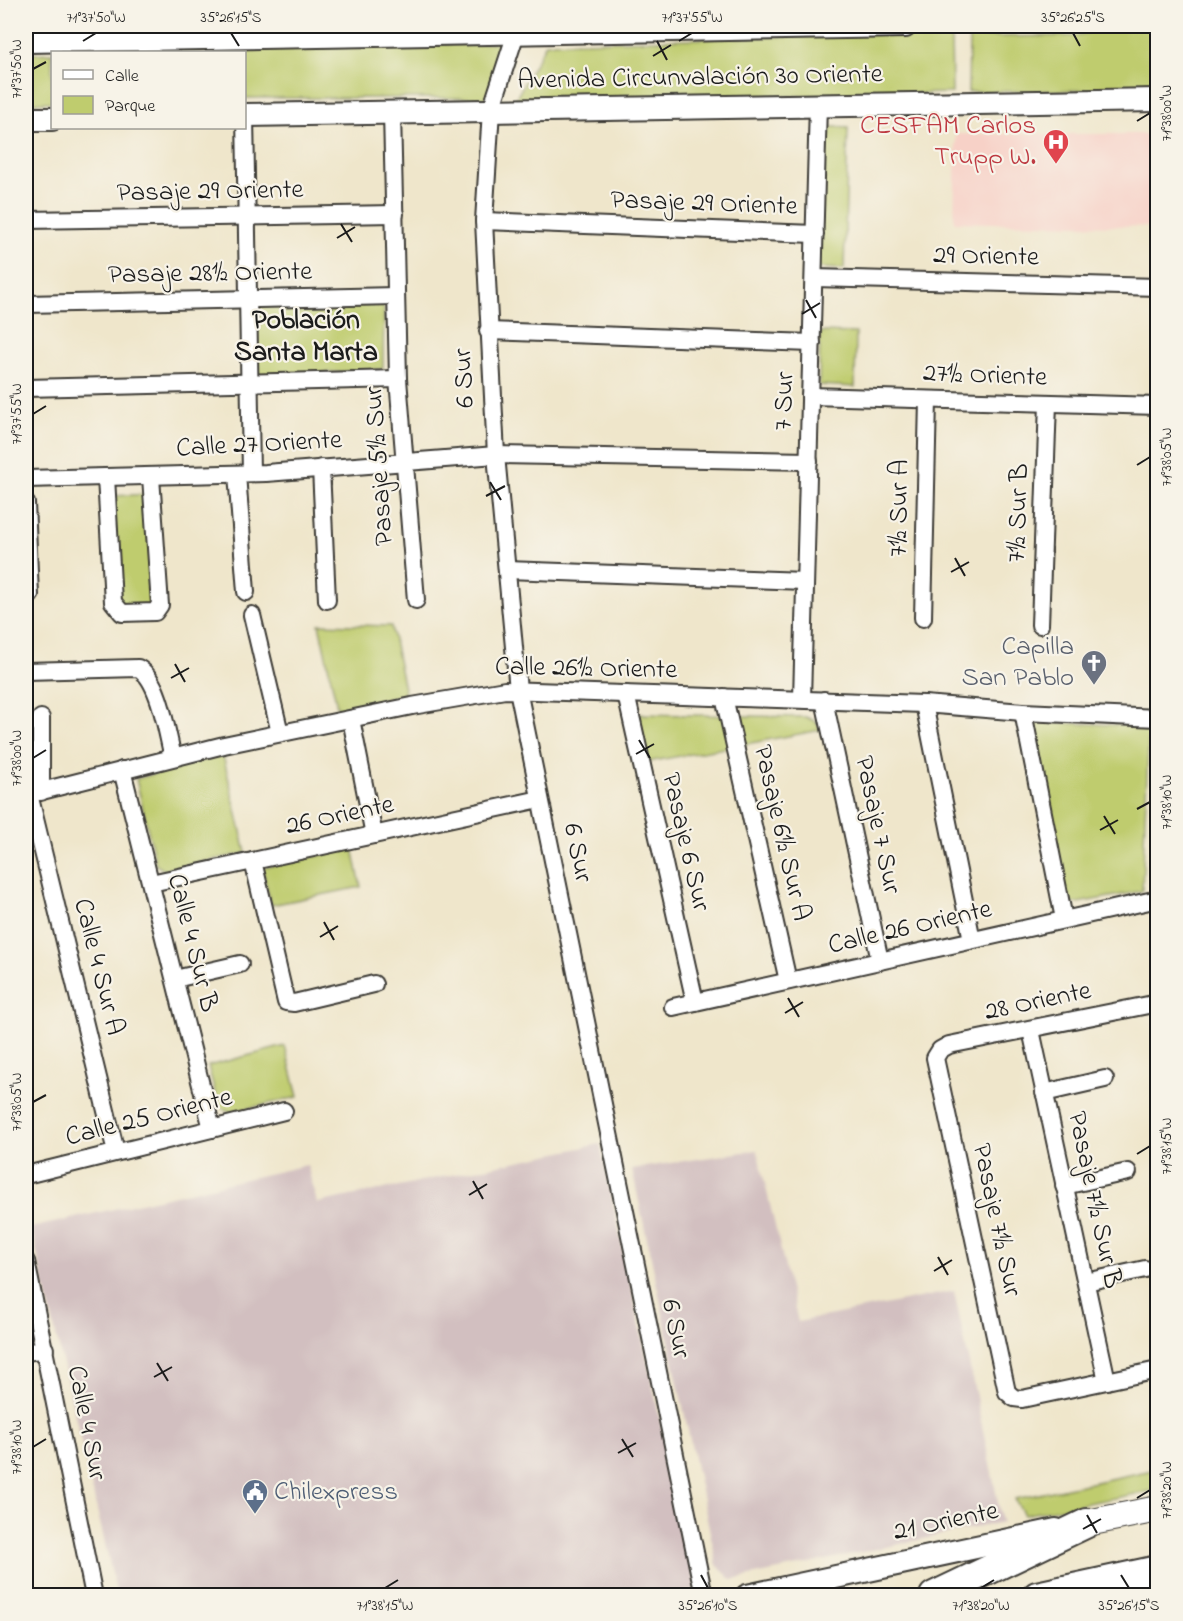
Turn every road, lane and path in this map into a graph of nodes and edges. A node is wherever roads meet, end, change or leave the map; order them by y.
1 (891, 26) edge
2 (905, 26) edge
3 (780, 27) edge
4 (660, 28) edge
5 (539, 29) edge
6 (423, 30) edge
7 (303, 31) edge
8 (182, 32) edge
9 (516, 33) junction
10 (37, 36) edge
11 (1158, 100) edge
12 (818, 104) junction
13 (491, 110) junction
14 (392, 112) junction
15 (246, 115) edge
16 (26, 119) edge
17 (51, 119) edge
18 (245, 129) edge
19 (395, 214) junction
20 (247, 216) junction
21 (26, 220) edge
22 (484, 221) junction
23 (815, 234) junction
24 (813, 278) junction
25 (1158, 286) edge
26 (396, 296) junction
27 (248, 299) junction
28 (26, 304) edge
29 (488, 331) junction
30 (812, 343) junction
31 (398, 379) junction
32 (249, 383) junction
33 (26, 388) edge
34 (810, 396) junction
35 (928, 400) junction
36 (1048, 403) junction
37 (1158, 406) edge
38 (496, 455) junction
39 (808, 461) junction
40 (403, 462) junction
41 (321, 468) junction
42 (244, 474) junction
43 (106, 477) junction
44 (151, 477) junction
45 (26, 478) edge
46 (26, 503) edge
47 (507, 570) junction
48 (805, 581) junction
49 (246, 592) dead end
50 (30, 595) dead end
51 (327, 600) dead end
52 (416, 600) dead end
53 (252, 615) dead end
54 (923, 618) dead end
55 (1041, 625) dead end
56 (26, 671) edge
57 (518, 690) junction
58 (626, 694) junction
59 (724, 697) junction
60 (802, 699) junction
61 (824, 700) junction
62 (924, 704) junction
63 (1023, 712) junction
64 (41, 718) dead end
65 (1158, 718) edge
66 (351, 719) junction
67 (280, 733) junction
68 (173, 757) junction
69 (123, 770) junction
70 (32, 794) edge
71 (540, 799) junction
72 (374, 835) junction
73 (253, 861) junction
74 (151, 883) junction
75 (1158, 898) edge
76 (1064, 920) junction
77 (972, 940) junction
78 (880, 960) junction
79 (240, 964) dead end
80 (175, 980) junction
81 (788, 981) junction
82 (375, 984) dead end
83 (694, 1002) junction
84 (1158, 1003) edge
85 (673, 1007) dead end
86 (1030, 1030) junction
87 (935, 1059) joint
88 (1105, 1079) dead end
89 (1044, 1093) junction
90 (284, 1111) dead end
91 (212, 1129) junction
92 (116, 1152) junction
93 (1128, 1172) dead end
94 (26, 1175) edge
95 (1064, 1186) junction
96 (26, 1261) edge
97 (1145, 1269) dead end
98 (1086, 1282) junction
99 (45, 1349) junction
100 (26, 1352) edge
101 (1158, 1370) edge
102 (1107, 1381) junction
103 (1158, 1509) edge
104 (1087, 1523) junction
105 (1158, 1570) edge
106 (1158, 1592) edge
107 (94, 1596) edge
108 (704, 1596) edge
109 (747, 1596) edge
110 (934, 1596) edge
111 (1037, 1596) edge
112 (1139, 1596) edge

1 - 2 main road, Avenida Circunvalación 30 Oriente
1 - 3 main road, Avenida Circunvalación 30 Oriente
3 - 4 main road, Avenida Circunvalación 30 Oriente
4 - 5 main road, Avenida Circunvalación 30 Oriente
5 - 9 main road, Avenida Circunvalación 30 Oriente
6 - 7 main road, Avenida Circunvalación 30 Oriente
6 - 9 main road, Avenida Circunvalación 30 Oriente
7 - 8 main road, Avenida Circunvalación 30 Oriente
8 - 10 main road, Avenida Circunvalación 30 Oriente
9 - 13 street, 6 Sur
11 - 12 main road, Avenida Circunvalación 30 Oriente
12 - 13 main road, Avenida Circunvalación 30 Oriente
12 - 23 street, 7 Sur
13 - 14 main road, Avenida Circunvalación 30 Oriente
13 - 22 street, 6 Sur
14 - 15 main road, Avenida Circunvalación 30 Oriente
14 - 19 street, Pasaje 5½ Sur
16 - 17 main road
18 - 20 street
19 - 20 street, Pasaje 29 Oriente
19 - 26 street, Pasaje 5½ Sur
20 - 21 street, Pasaje 29 Oriente
20 - 27 street
22 - 23 street, Pasaje 29 Oriente
22 - 29 street, 6 Sur
23 - 24 street, 7 Sur
24 - 25 street, 29 Oriente
24 - 30 street, 7 Sur
26 - 27 street, Pasaje 28½ Oriente
26 - 31 street, Pasaje 5½ Sur
27 - 28 street, Pasaje 28½ Oriente
27 - 32 street
29 - 30 street
29 - 38 street, 6 Sur
30 - 34 street, 7 Sur
31 - 32 street
31 - 40 street, Pasaje 5½ Sur
32 - 33 street
32 - 42 street
34 - 35 street, 27½ Oriente
34 - 39 street, 7 Sur
35 - 36 street, 27½ Oriente
35 - 54 street, 7½ Sur A
36 - 37 street, 27½ Oriente
36 - 55 street, 7½ Sur B
38 - 39 street, Calle 27 Oriente
38 - 40 street, Calle 27 Oriente
38 - 47 street, 6 Sur
39 - 48 street, 7 Sur
40 - 41 street, Calle 27 Oriente
40 - 52 street, Pasaje 5½ Sur
41 - 42 street, Calle 27 Oriente
41 - 51 street
42 - 44 street, Calle 27 Oriente
42 - 49 street
43 - 44 street, Calle 27 Oriente
43 - 44 street
43 - 45 street, Calle 27 Oriente
46 - 50 street
47 - 48 street
47 - 57 street, 6 Sur
48 - 60 street, 7 Sur
53 - 67 street
56 - 68 street
57 - 58 street, Calle 26½ Oriente
57 - 66 street, Calle 26½ Oriente
57 - 71 street, 6 Sur
58 - 59 street, Calle 26½ Oriente
58 - 83 street, Pasaje 6 Sur
59 - 60 street, Calle 26½ Oriente
59 - 81 street, Pasaje 6½ Sur A
60 - 61 street, Calle 26½ Oriente
61 - 62 street, Calle 26½ Oriente
61 - 78 street, Pasaje 7 Sur
62 - 63 street, Calle 26½ Oriente
62 - 77 street
63 - 65 street, Calle 26½ Oriente
63 - 76 street
64 - 70 street, Calle 4 Sur A
66 - 67 street, Calle 26½ Oriente
66 - 72 street
67 - 68 street, Calle 26½ Oriente
68 - 69 street, Calle 26½ Oriente
69 - 70 street, Calle 26½ Oriente
69 - 74 street, Calle 4 Sur B
70 - 92 street, Calle 4 Sur A
71 - 72 street, 26 Oriente
71 - 108 street, 6 Sur
72 - 73 street, 26 Oriente
73 - 74 street, 26 Oriente
73 - 82 street
74 - 80 street, Calle 4 Sur B
75 - 76 street, Calle 26 Oriente
76 - 77 street, Calle 26 Oriente
77 - 78 street, Calle 26 Oriente
78 - 81 street, Calle 26 Oriente
79 - 80 street
80 - 91 street, Calle 4 Sur B
81 - 83 street, Calle 26 Oriente
83 - 85 street, Calle 26 Oriente
84 - 86 street, 28 Oriente
86 - 87 street, 28 Oriente
86 - 89 street, Pasaje 7½ Sur B
87 - 102 street, Pasaje 7½ Sur
88 - 89 street
89 - 95 street, Pasaje 7½ Sur B
90 - 91 street, Calle 25 Oriente
91 - 92 street, Calle 25 Oriente
92 - 94 street, Calle 25 Oriente
93 - 95 street
95 - 98 street, Pasaje 7½ Sur B
96 - 99 street, Calle 4 Sur
97 - 98 street
98 - 102 street, Pasaje 7½ Sur B
99 - 100 street
99 - 107 street, Calle 4 Sur
101 - 102 street
103 - 104 main road, 21 Oriente
104 - 109 main road, 21 Oriente
104 - 110 highway
105 - 111 highway
106 - 112 highway

